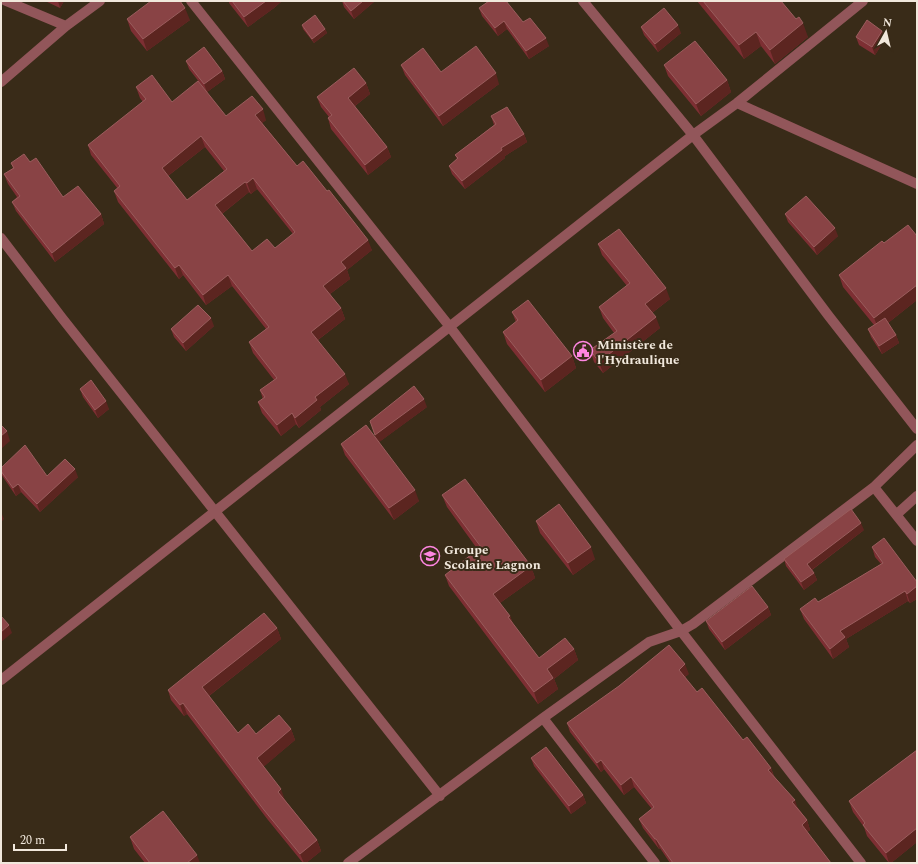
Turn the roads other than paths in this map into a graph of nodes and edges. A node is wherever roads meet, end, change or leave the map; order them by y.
1 (6, 1) edge
2 (100, 1) edge
3 (191, 1) edge
4 (583, 1) edge
5 (863, 1) edge
6 (66, 26) junction
7 (1, 82) edge
8 (737, 103) junction
9 (693, 135) junction
10 (917, 184) edge
11 (1, 238) edge
12 (450, 327) junction
13 (917, 429) edge
14 (917, 445) edge
15 (874, 487) junction
16 (917, 496) edge
17 (215, 512) junction
18 (897, 514) junction
19 (917, 541) edge
20 (681, 631) junction
21 (1, 680) edge
22 (543, 718) junction
23 (440, 796) junction
24 (348, 863) edge
25 (654, 863) edge
26 (861, 863) edge

1 - 6 street
2 - 6 street
3 - 12 street
4 - 9 street
5 - 8 street
6 - 7 street
8 - 9 street
8 - 10 street
9 - 12 street
9 - 13 street
11 - 17 street
12 - 17 street
12 - 20 street
14 - 15 street
15 - 18 street
15 - 20 street
16 - 18 street
17 - 21 street
17 - 23 street
18 - 19 street
20 - 22 street
20 - 26 street
22 - 23 street
22 - 25 street
23 - 24 street

